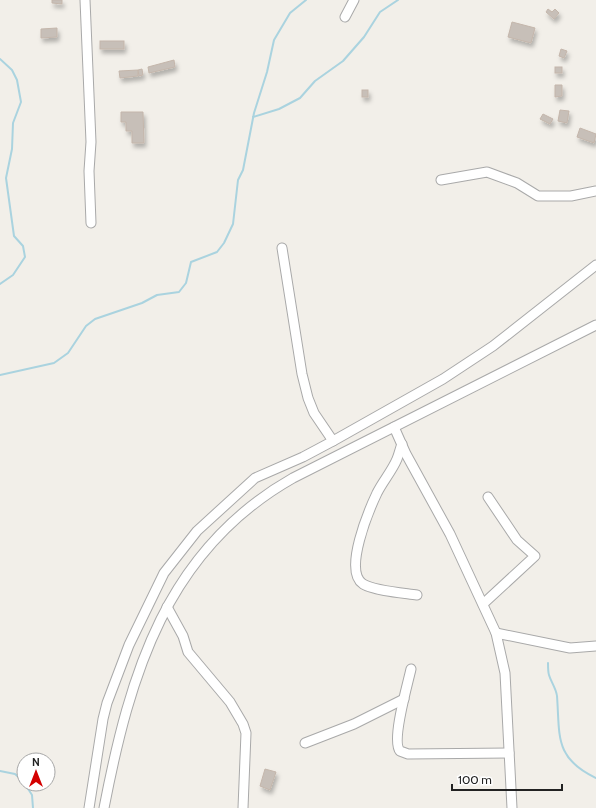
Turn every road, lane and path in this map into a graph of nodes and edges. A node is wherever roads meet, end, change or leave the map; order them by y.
1 (85, 0) edge
2 (354, 0) edge
3 (345, 17) dead end
4 (440, 180) dead end
5 (596, 191) edge
6 (91, 223) dead end
7 (282, 248) dead end
8 (596, 265) edge
9 (596, 325) edge
10 (394, 427) junction
11 (333, 441) junction
12 (402, 444) junction
13 (488, 497) dead end
14 (417, 595) dead end
15 (483, 604) junction
16 (167, 607) junction
17 (496, 633) junction
18 (596, 646) edge
19 (412, 669) dead end
20 (404, 699) junction
21 (305, 743) dead end
22 (509, 753) junction
23 (90, 808) edge
24 (104, 808) edge
25 (243, 808) edge
26 (512, 808) edge

1 - 6 street
2 - 3 street
4 - 5 street
7 - 11 street
8 - 11 street
9 - 10 street
10 - 12 street
10 - 16 street
11 - 23 street
12 - 14 street
12 - 15 street
13 - 15 street
15 - 17 street
16 - 24 street
16 - 25 street
17 - 18 street
17 - 22 street
19 - 20 street
20 - 21 street
20 - 22 street
22 - 26 street

